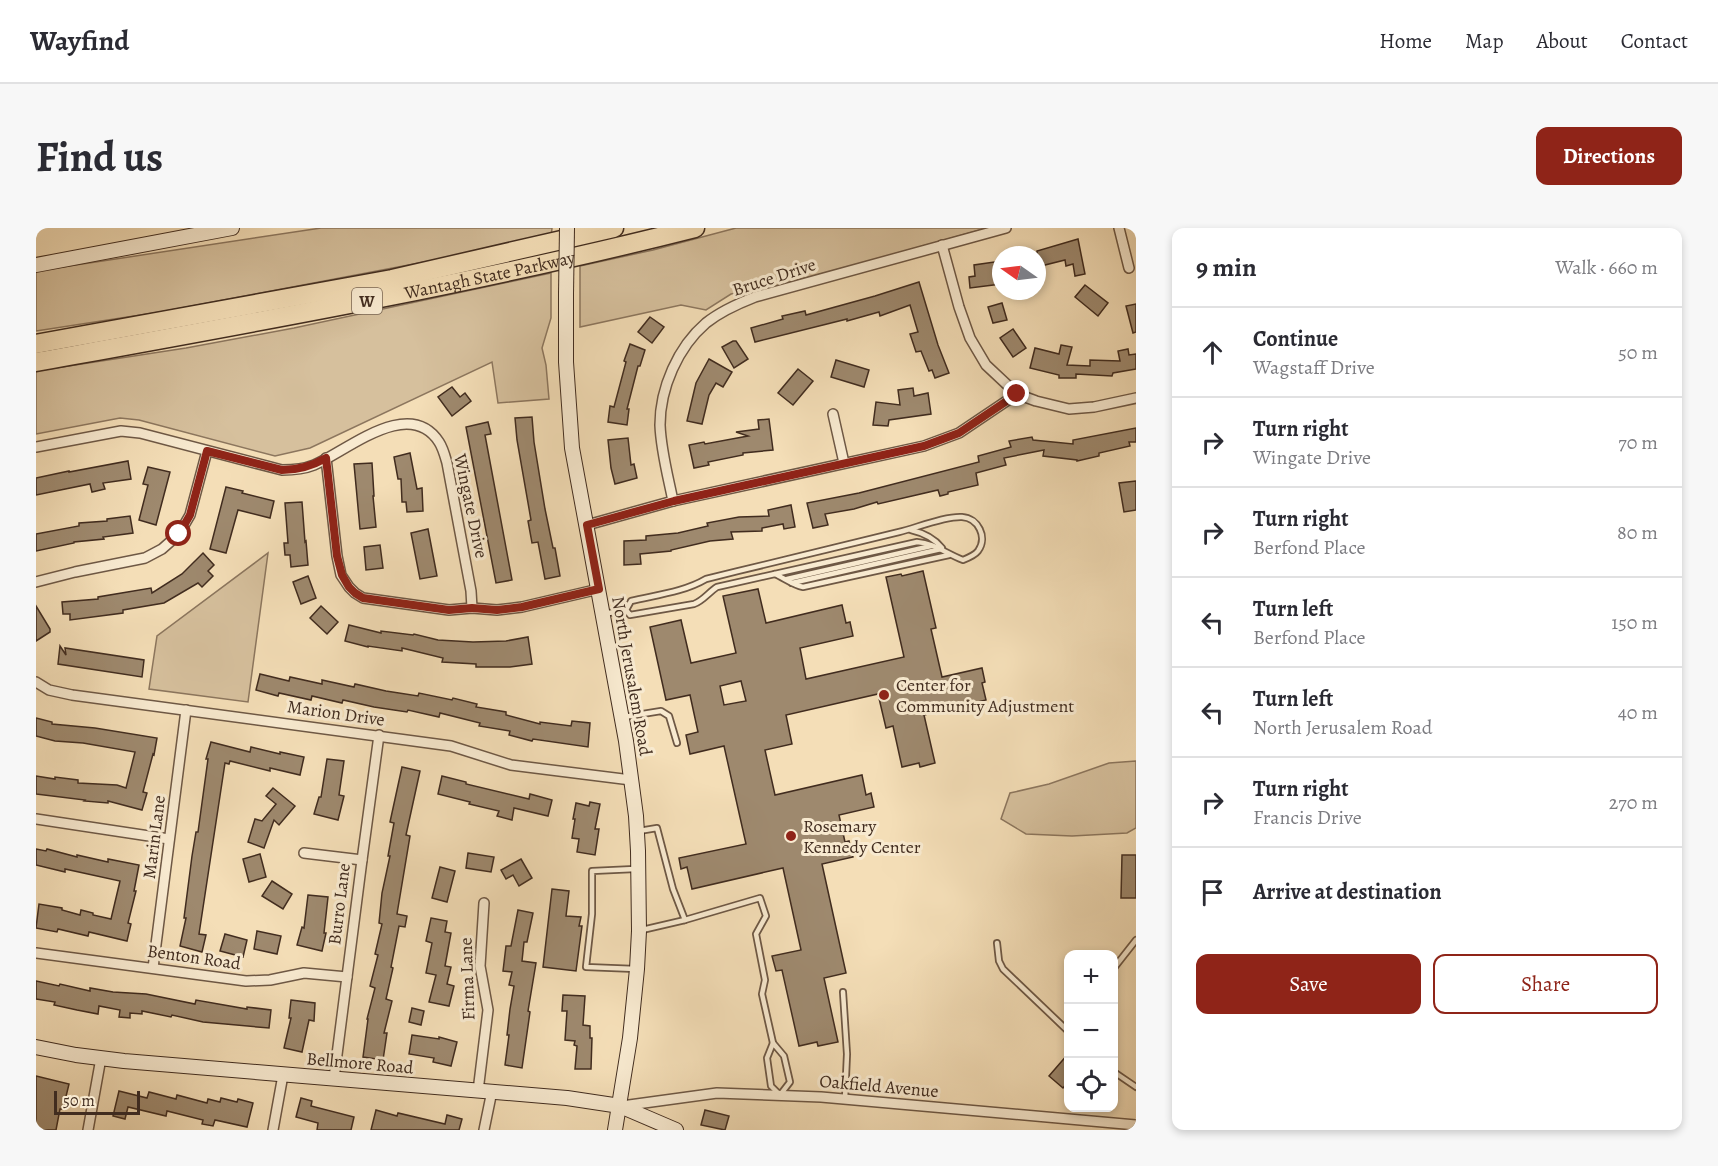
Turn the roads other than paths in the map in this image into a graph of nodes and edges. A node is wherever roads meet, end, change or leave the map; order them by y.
1 (232, 228) edge
2 (567, 228) edge
3 (614, 228) edge
4 (695, 228) edge
5 (1006, 228) edge
6 (1119, 228) edge
7 (942, 245) junction
8 (36, 265) edge
9 (1129, 268) dead end
10 (36, 344) edge
11 (36, 362) edge
12 (1017, 394) junction
13 (1136, 398) edge
14 (833, 414) dead end
15 (36, 447) edge
16 (207, 451) junction
17 (326, 458) junction
18 (844, 463) junction
19 (674, 501) junction
20 (587, 525) junction
21 (908, 530) junction
22 (932, 545) junction
23 (945, 552) junction
24 (775, 574) junction
25 (787, 579) junction
26 (36, 582) edge
27 (792, 583) junction
28 (599, 589) junction
29 (472, 608) junction
30 (626, 610) junction
31 (603, 614) junction
32 (36, 682) edge
33 (186, 710) junction
34 (622, 717) junction
35 (379, 735) junction
36 (677, 743) dead end
37 (631, 780) junction
38 (36, 819) edge
39 (637, 832) junction
40 (169, 839) junction
41 (304, 853) dead end
42 (362, 860) junction
43 (638, 869) junction
44 (484, 903) dead end
45 (685, 920) junction
46 (639, 931) junction
47 (1136, 940) edge
48 (997, 943) dead end
49 (36, 953) edge
50 (1118, 962) edge
51 (153, 968) junction
52 (637, 969) junction
53 (347, 977) junction
54 (843, 992) dead end
55 (1064, 1024) edge
56 (773, 1043) junction
57 (36, 1047) edge
58 (101, 1058) junction
59 (283, 1074) junction
60 (1118, 1075) edge
61 (334, 1078) junction
62 (1136, 1087) edge
63 (485, 1091) junction
64 (780, 1095) junction
65 (845, 1099) junction
66 (620, 1106) junction
67 (1136, 1125) edge
68 (88, 1130) edge
69 (273, 1130) edge
70 (484, 1130) edge
71 (615, 1130) edge
72 (676, 1130) edge

1 - 8 main road
2 - 20 main road, North Jerusalem Road, bridge
3 - 10 highway, Wantagh State Parkway / W
4 - 11 highway, Wantagh State Parkway / W
5 - 7 street, Bruce Drive
6 - 9 street
7 - 12 street
7 - 19 street, Bruce Drive
12 - 13 street
12 - 18 street
14 - 18 street
15 - 16 street, Wingate Drive
16 - 17 street, Wingate Drive
16 - 26 street
17 - 29 street
17 - 29 street, Wingate Drive
18 - 19 street
19 - 20 street
20 - 28 main road, North Jerusalem Road
21 - 23 lane
21 - 23 lane
21 - 30 lane
22 - 23 lane
22 - 24 lane
22 - 25 lane
23 - 27 lane
23 - 27 lane
24 - 25 lane
24 - 30 lane
25 - 27 lane
28 - 29 street
28 - 31 main road, North Jerusalem Road
30 - 31 lane
31 - 34 main road, North Jerusalem Road
32 - 33 street, Marion Drive
33 - 35 street, Marion Drive
33 - 40 street, Marin Lane
34 - 36 lane
34 - 37 main road, North Jerusalem Road
35 - 37 street, Marion Drive
35 - 42 street, Burro Lane
37 - 39 main road, North Jerusalem Road
38 - 40 street
39 - 43 main road, North Jerusalem Road
39 - 45 lane
40 - 51 street, Marin Lane
41 - 42 street
42 - 53 street, Burro Lane
43 - 46 main road, North Jerusalem Road
43 - 52 lane
44 - 63 street, Firma Lane
45 - 46 lane
45 - 56 lane
46 - 52 main road, North Jerusalem Road
47 - 50 lane
48 - 55 lane
49 - 51 street, Benton Road
51 - 53 street, Benton Road
52 - 66 main road, North Jerusalem Road
53 - 61 street, Burro Lane
54 - 65 lane
56 - 64 lane
56 - 64 lane
57 - 58 main road, Bellmore Road
58 - 59 main road, Bellmore Road
58 - 68 street
59 - 61 main road, Bellmore Road
59 - 69 street
60 - 62 lane
61 - 63 main road, Bellmore Road
63 - 66 main road, Bellmore Road
63 - 70 street, Firma Lane
64 - 65 street, Oakfield Avenue
64 - 66 street, Oakfield Avenue
65 - 67 street, Oakfield Avenue
66 - 71 main road, North Jerusalem Road
66 - 72 main road, Bellmore Road

